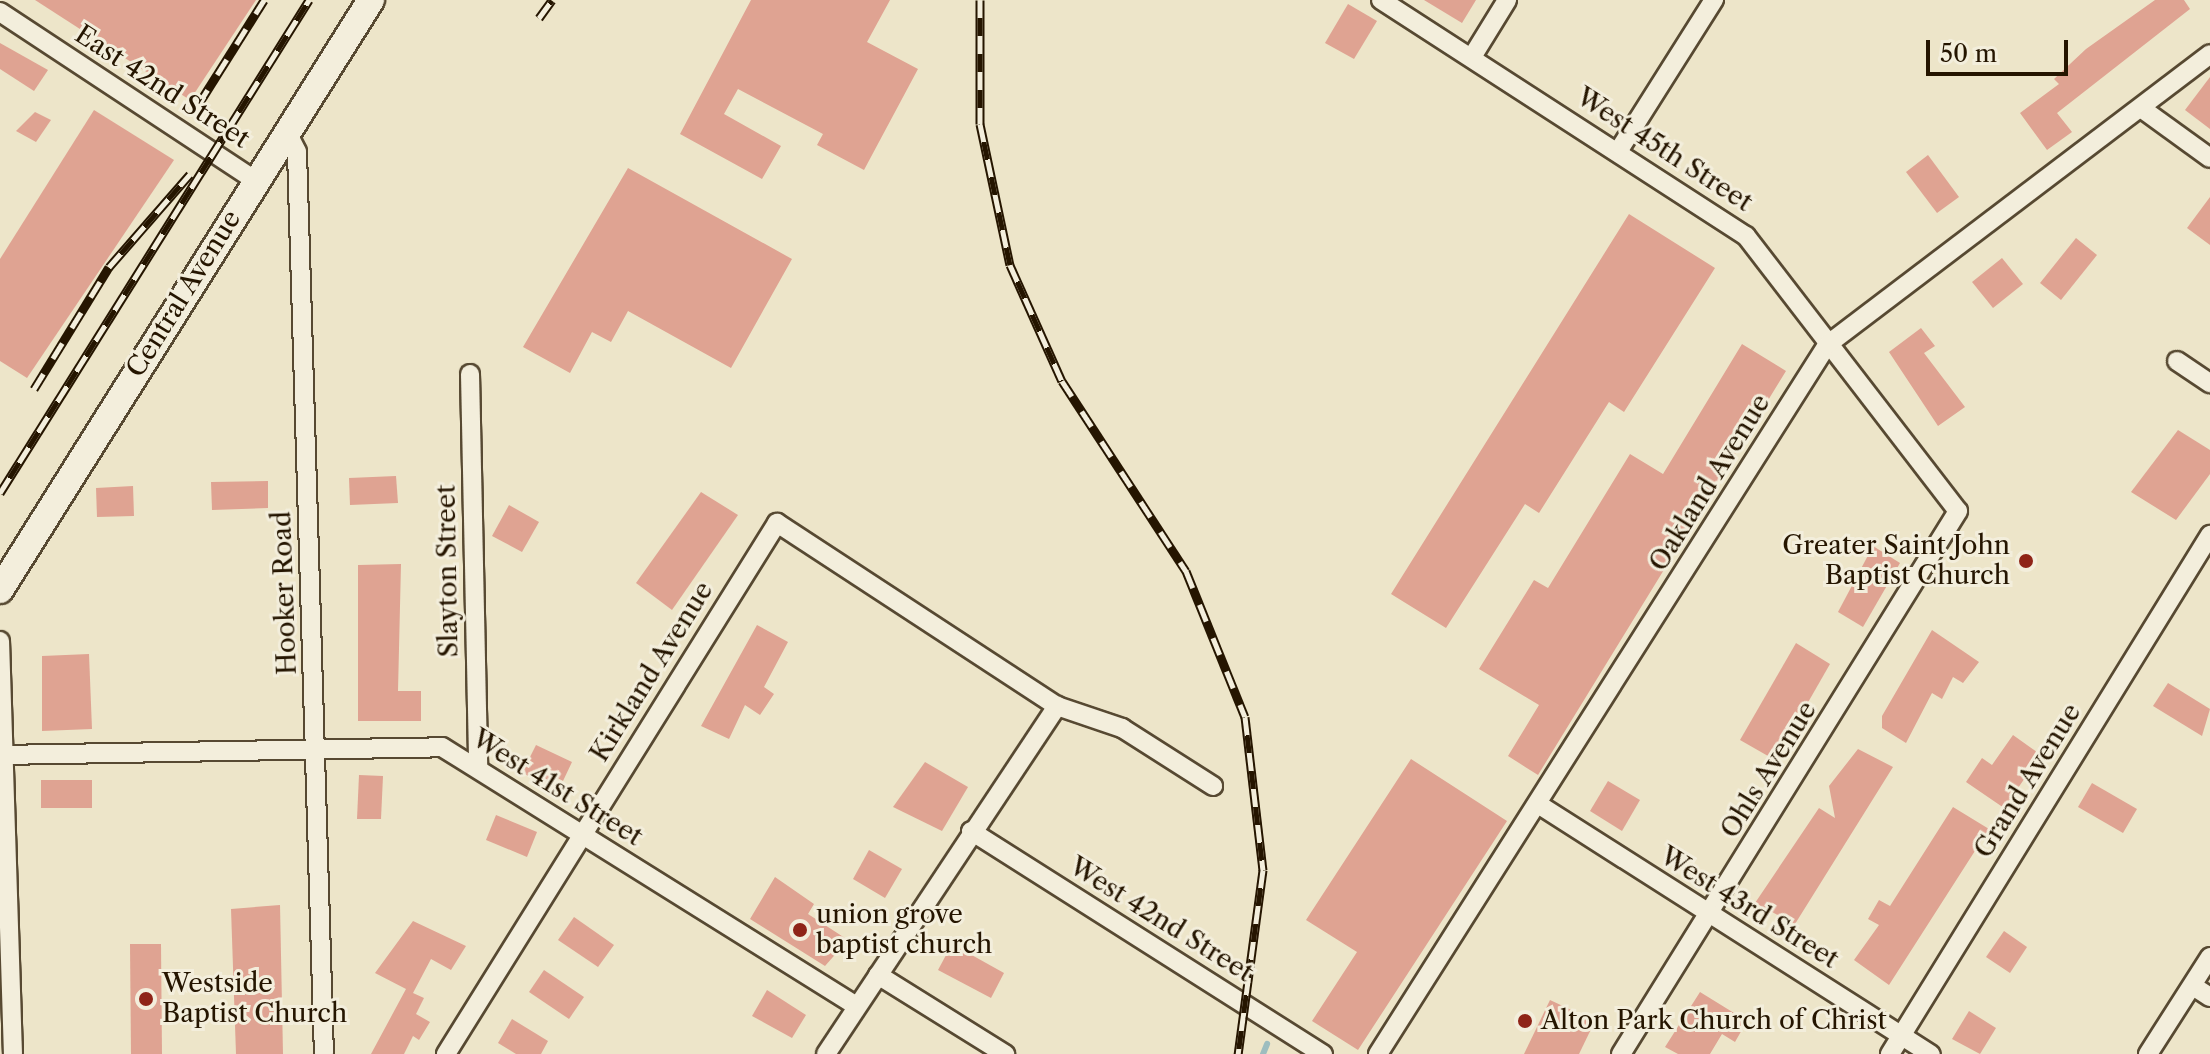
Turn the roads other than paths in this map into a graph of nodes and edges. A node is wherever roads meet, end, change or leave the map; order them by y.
1 (371, 0) edge
2 (1381, 0) edge
3 (1507, 0) edge
4 (1714, 0) edge
5 (0, 12) edge
6 (2210, 54) edge
7 (1472, 57) junction
8 (2141, 108) junction
9 (287, 132) junction
10 (1619, 150) junction
11 (2210, 158) edge
12 (255, 180) junction
13 (1827, 345) junction
14 (2177, 361) dead end
15 (470, 374) dead end
16 (2210, 383) edge
17 (1958, 511) joint
18 (2210, 535) edge
19 (0, 590) edge
20 (0, 641) edge
21 (1057, 706) junction
22 (316, 748) junction
23 (1, 755) edge
24 (478, 766) junction
25 (1213, 786) dead end
26 (1541, 806) junction
27 (971, 831) junction
28 (580, 834) junction
29 (1711, 915) junction
30 (2210, 957) edge
31 (878, 975) junction
32 (2193, 986) junction
33 (2210, 997) edge
34 (856, 1006) junction
35 (1901, 1036) junction
36 (13, 1054) edge
37 (324, 1054) edge
38 (446, 1054) edge
39 (826, 1054) edge
40 (1005, 1054) edge
41 (1323, 1054) edge
42 (1378, 1054) edge
43 (1621, 1054) edge
44 (1890, 1054) edge
45 (1931, 1054) edge
46 (2148, 1054) edge

1 - 9 street, Central Avenue
2 - 7 street, West 45th Street
3 - 7 street
4 - 10 street
5 - 12 street, East 42nd Street
6 - 8 street, Oakland Avenue
7 - 10 street, West 45th Street
8 - 11 street
8 - 13 street, Oakland Avenue
9 - 12 street, Central Avenue
9 - 22 street, Hooker Road
10 - 13 street, West 45th Street
12 - 19 street, Central Avenue
13 - 17 street, West 45th Street
13 - 26 street, Oakland Avenue
14 - 16 street
15 - 24 street, Slayton Street
17 - 29 street, Ohls Avenue
18 - 35 street, Grand Avenue
20 - 23 street
21 - 25 street
21 - 27 street
21 - 28 street, Kirkland Avenue
22 - 23 street, West 41st Street
22 - 24 street, West 41st Street
22 - 37 street, Hooker Road
23 - 36 street
24 - 28 street, West 41st Street
26 - 29 street, West 43rd Street
26 - 42 street, Oakland Avenue
27 - 31 street
27 - 41 street, West 42nd Street
28 - 34 street, West 41st Street
28 - 38 street, Kirkland Avenue
29 - 35 street, West 43rd Street
29 - 43 street, Ohls Avenue
30 - 32 street
31 - 34 street
31 - 40 street
32 - 33 street
32 - 46 street
34 - 39 street
35 - 44 street, Grand Avenue
35 - 45 street, West 43rd Street

